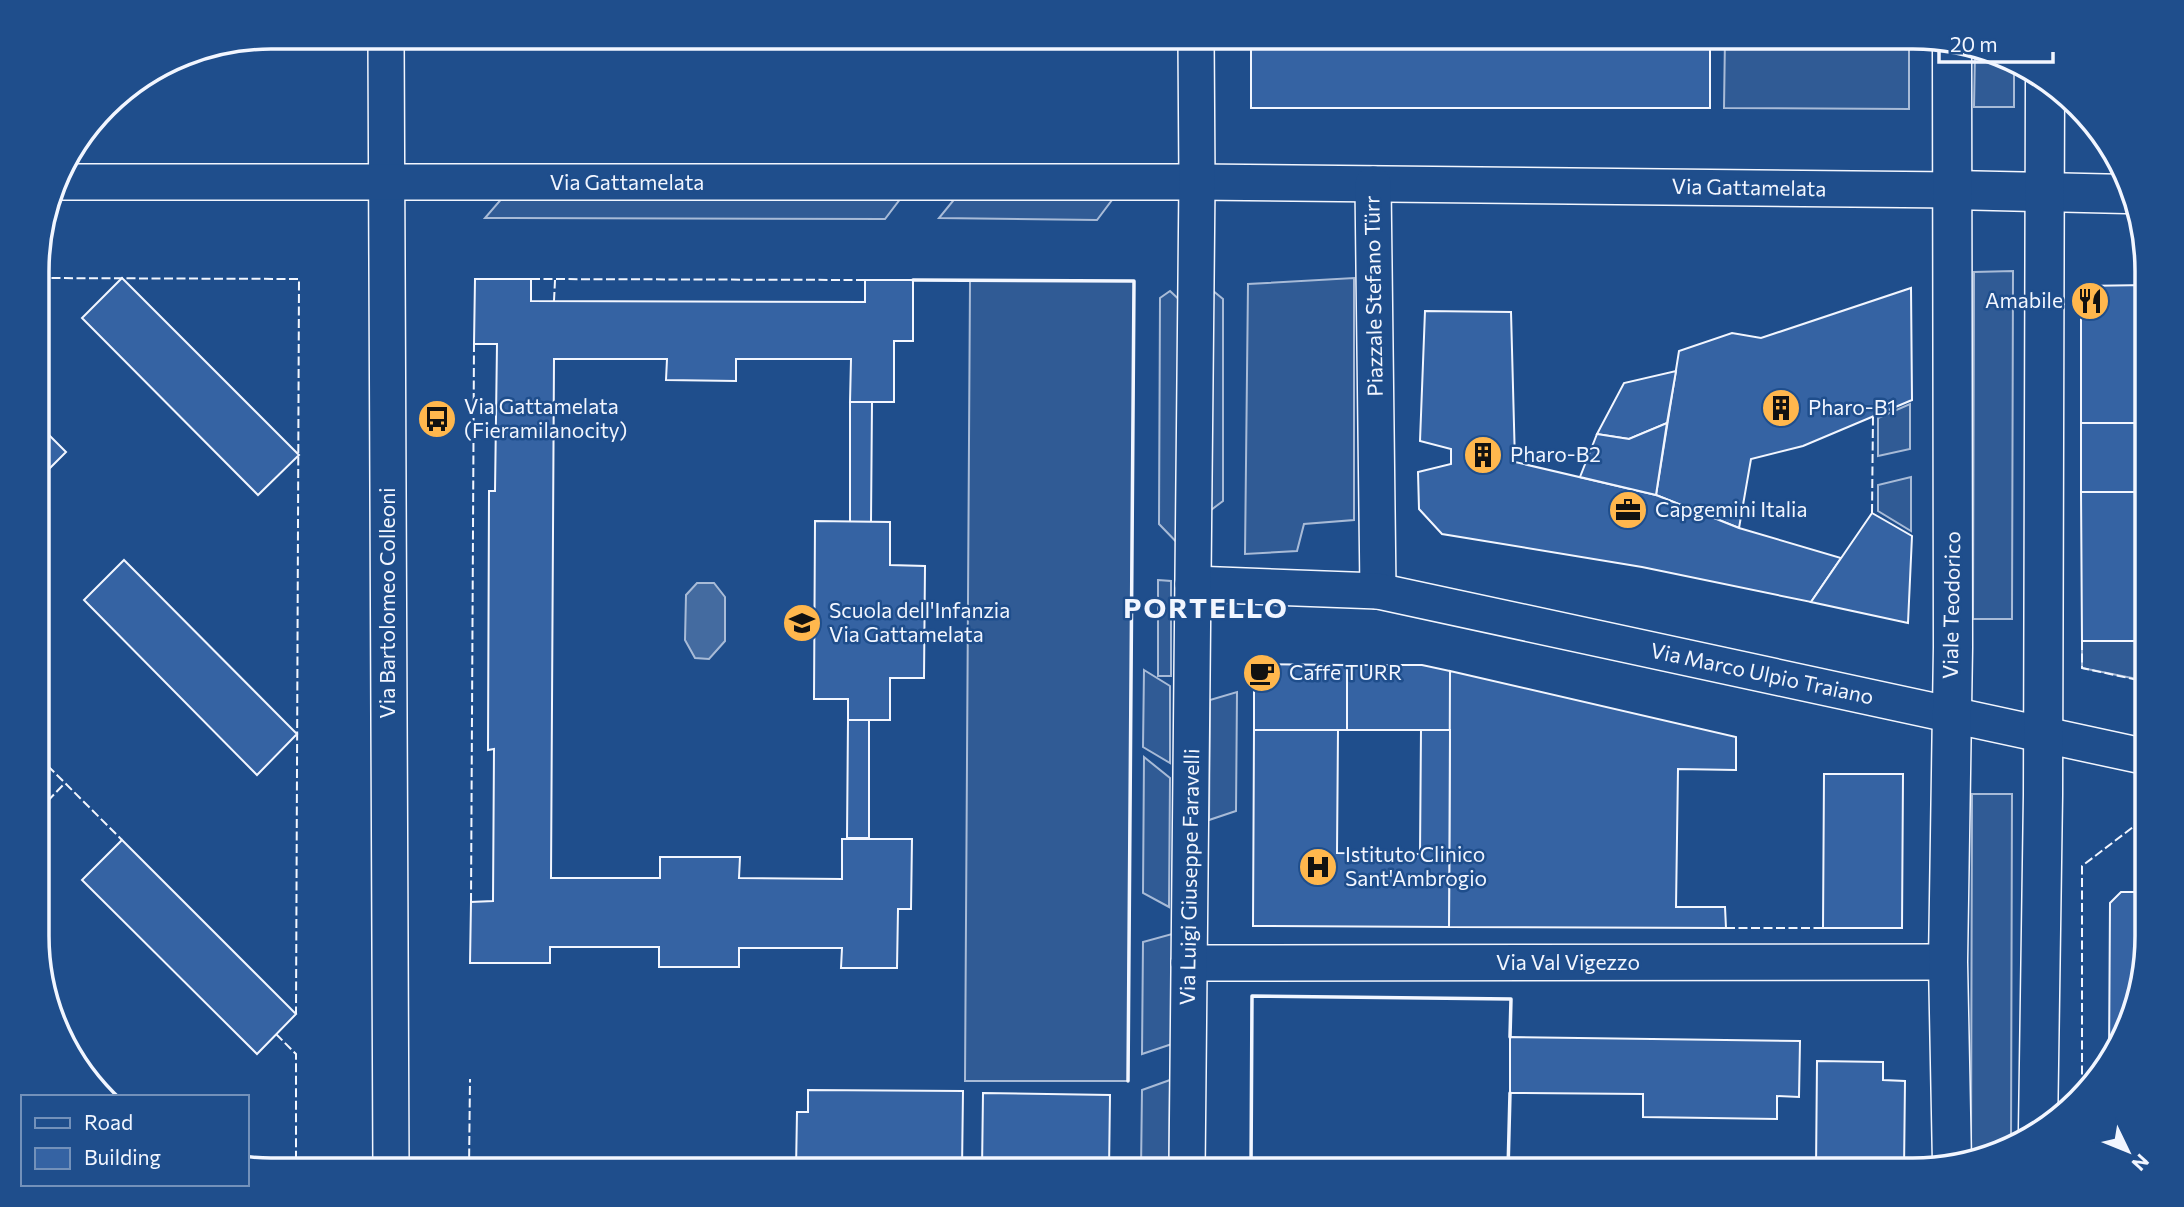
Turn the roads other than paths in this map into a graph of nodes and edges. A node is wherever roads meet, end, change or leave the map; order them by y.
1 (386, 49) edge
2 (1196, 49) edge
3 (1952, 53) edge
4 (2045, 93) edge
5 (68, 182) edge
6 (1197, 182) junction
7 (386, 183) junction
8 (1373, 184) junction
9 (1953, 190) junction
10 (2046, 194) junction
11 (2121, 194) edge
12 (1193, 584) junction
13 (1378, 591) junction
14 (1951, 714) junction
15 (2043, 734) junction
16 (2135, 754) edge
17 (1948, 962) junction
18 (1189, 963) junction
19 (2038, 1119) edge
20 (1952, 1155) edge
21 (391, 1158) edge
22 (1187, 1158) edge

1 - 7 street, Via Bartolomeo Colleoni
2 - 6 street
3 - 9 street, Viale Teodorico
4 - 10 street
5 - 7 street, Via Gattamelata
6 - 7 street, Via Gattamelata
6 - 8 street, Piazzale Stefano Türr
6 - 12 street
7 - 21 street, Via Bartolomeo Colleoni
8 - 9 street, Via Gattamelata
8 - 13 street, Piazzale Stefano Türr
9 - 10 street, Via Gattamelata
9 - 14 street, Viale Teodorico
10 - 11 street, Via Gattamelata
10 - 15 street
12 - 13 street
12 - 18 street, Via Luigi Giuseppe Faravelli
13 - 14 street, Via Marco Ulpio Traiano
14 - 15 street, Via Marco Ulpio Traiano
14 - 17 street, Viale Teodorico
15 - 16 street, Via Marco Ulpio Traiano
15 - 19 street
17 - 18 street, Via Val Vigezzo
17 - 20 street, Viale Teodorico
18 - 22 street, Via Luigi Giuseppe Faravelli

